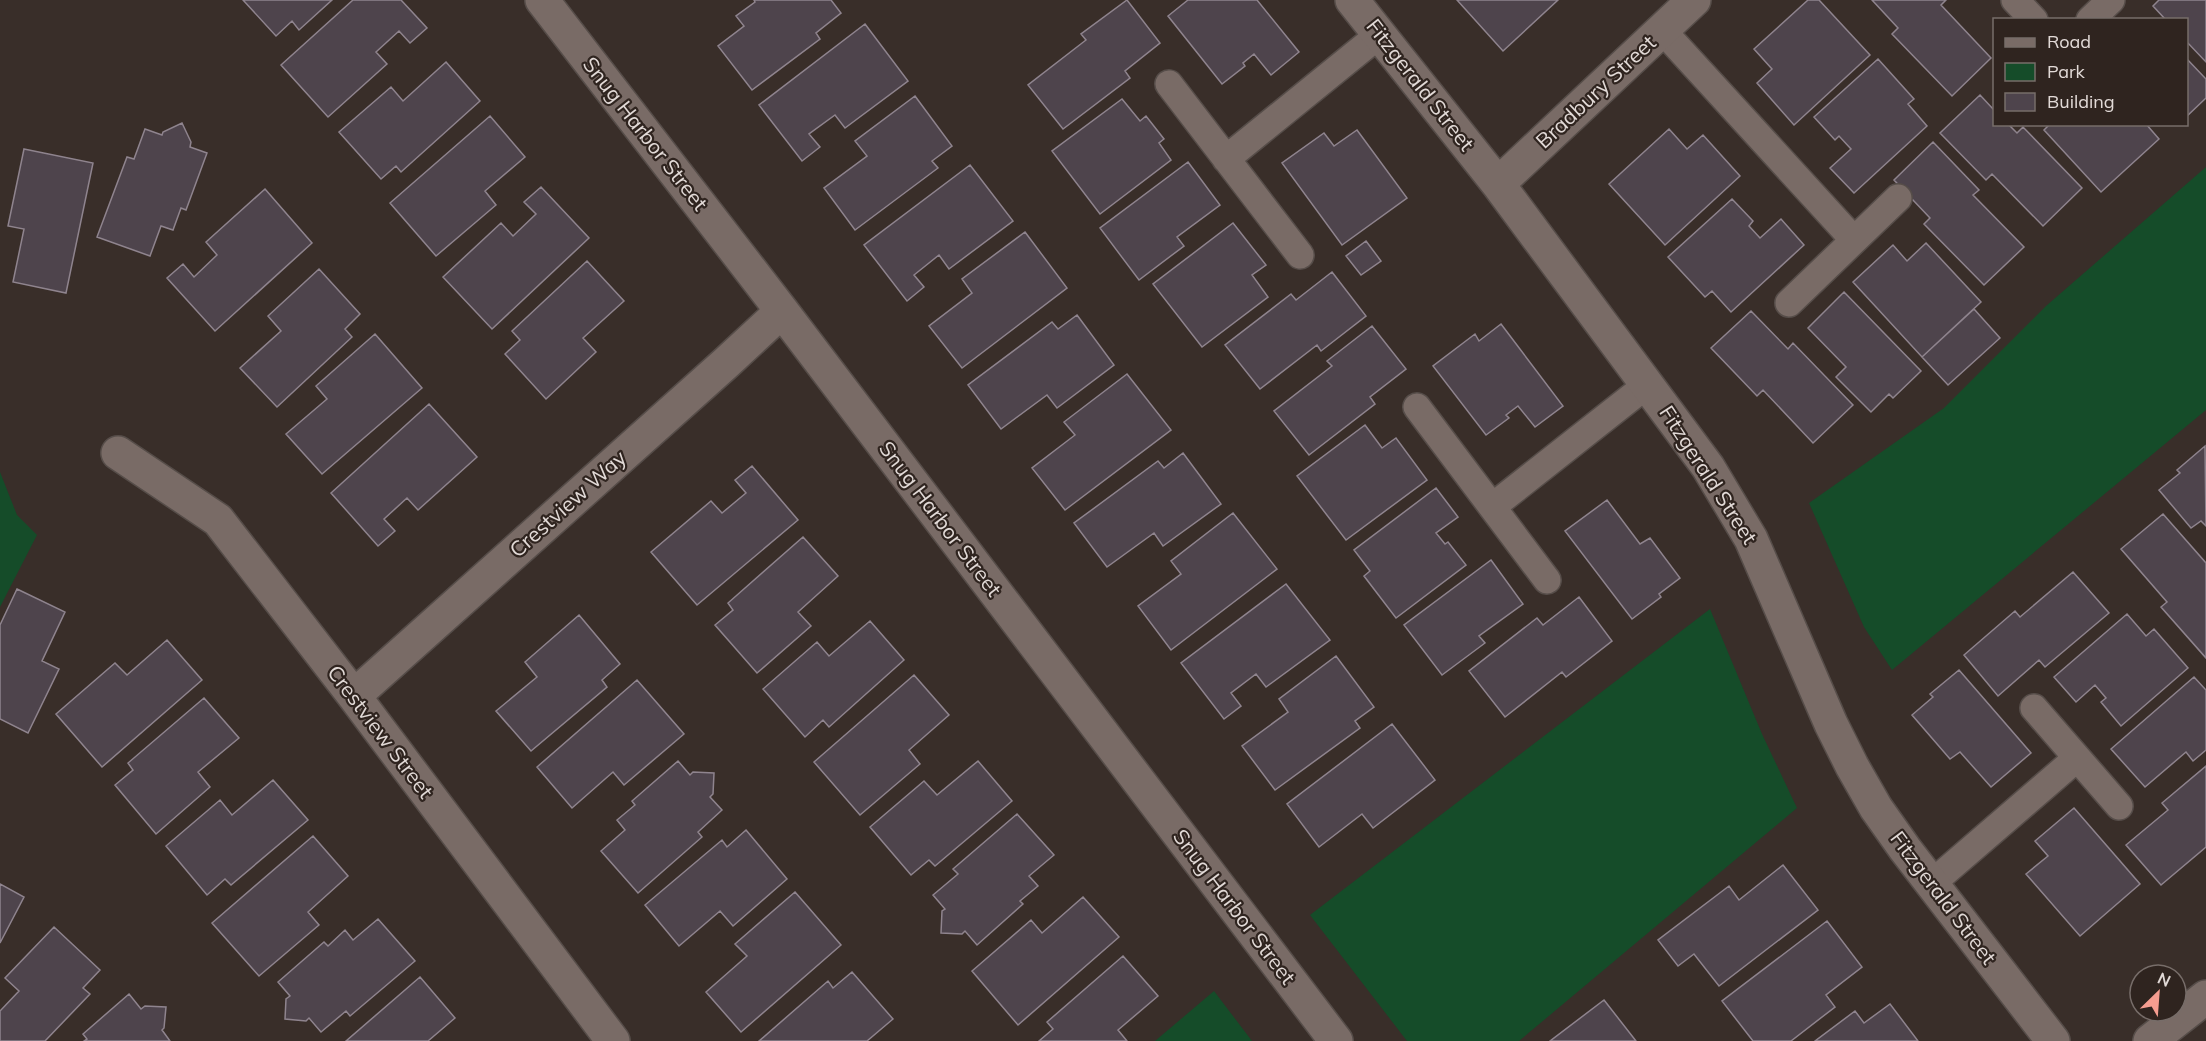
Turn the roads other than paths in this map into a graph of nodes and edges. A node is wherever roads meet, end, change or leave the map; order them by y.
1 (542, 0) edge
2 (1353, 0) edge
3 (1694, 0) edge
4 (2015, 0) edge
5 (2111, 0) edge
6 (2032, 18) edge
7 (2092, 18) edge
8 (1662, 30) junction
9 (1380, 34) junction
10 (1169, 84) dead end
11 (1226, 159) junction
12 (1498, 184) junction
13 (1898, 198) dead end
14 (1854, 240) junction
15 (1300, 255) dead end
16 (1789, 303) dead end
17 (782, 311) junction
18 (1648, 384) junction
19 (1417, 407) dead end
20 (118, 453) dead end
21 (1492, 507) junction
22 (1547, 580) dead end
23 (354, 696) junction
24 (2034, 708) dead end
25 (2077, 758) junction
26 (2118, 806) dead end
27 (1931, 884) junction
28 (2206, 997) edge
29 (613, 1041) edge
30 (1336, 1041) edge
31 (2053, 1041) edge
32 (2150, 1041) edge

1 - 17 street, Snug Harbor Street
2 - 9 street, Fitzgerald Street
3 - 8 street, Bradbury Street
4 - 6 lane
5 - 7 lane
8 - 12 street, Bradbury Street
8 - 14 lane
9 - 11 lane
9 - 12 street, Fitzgerald Street
10 - 11 lane
11 - 15 lane
12 - 18 street, Fitzgerald Street
13 - 14 lane
14 - 16 lane
17 - 23 street, Crestview Way
17 - 30 street, Snug Harbor Street
18 - 21 lane
18 - 27 street, Fitzgerald Street
19 - 21 lane
20 - 23 street, Crestview Street
21 - 22 lane
23 - 29 street, Crestview Street
24 - 25 lane
25 - 26 lane
25 - 27 lane
27 - 31 street, Fitzgerald Street
28 - 32 street

